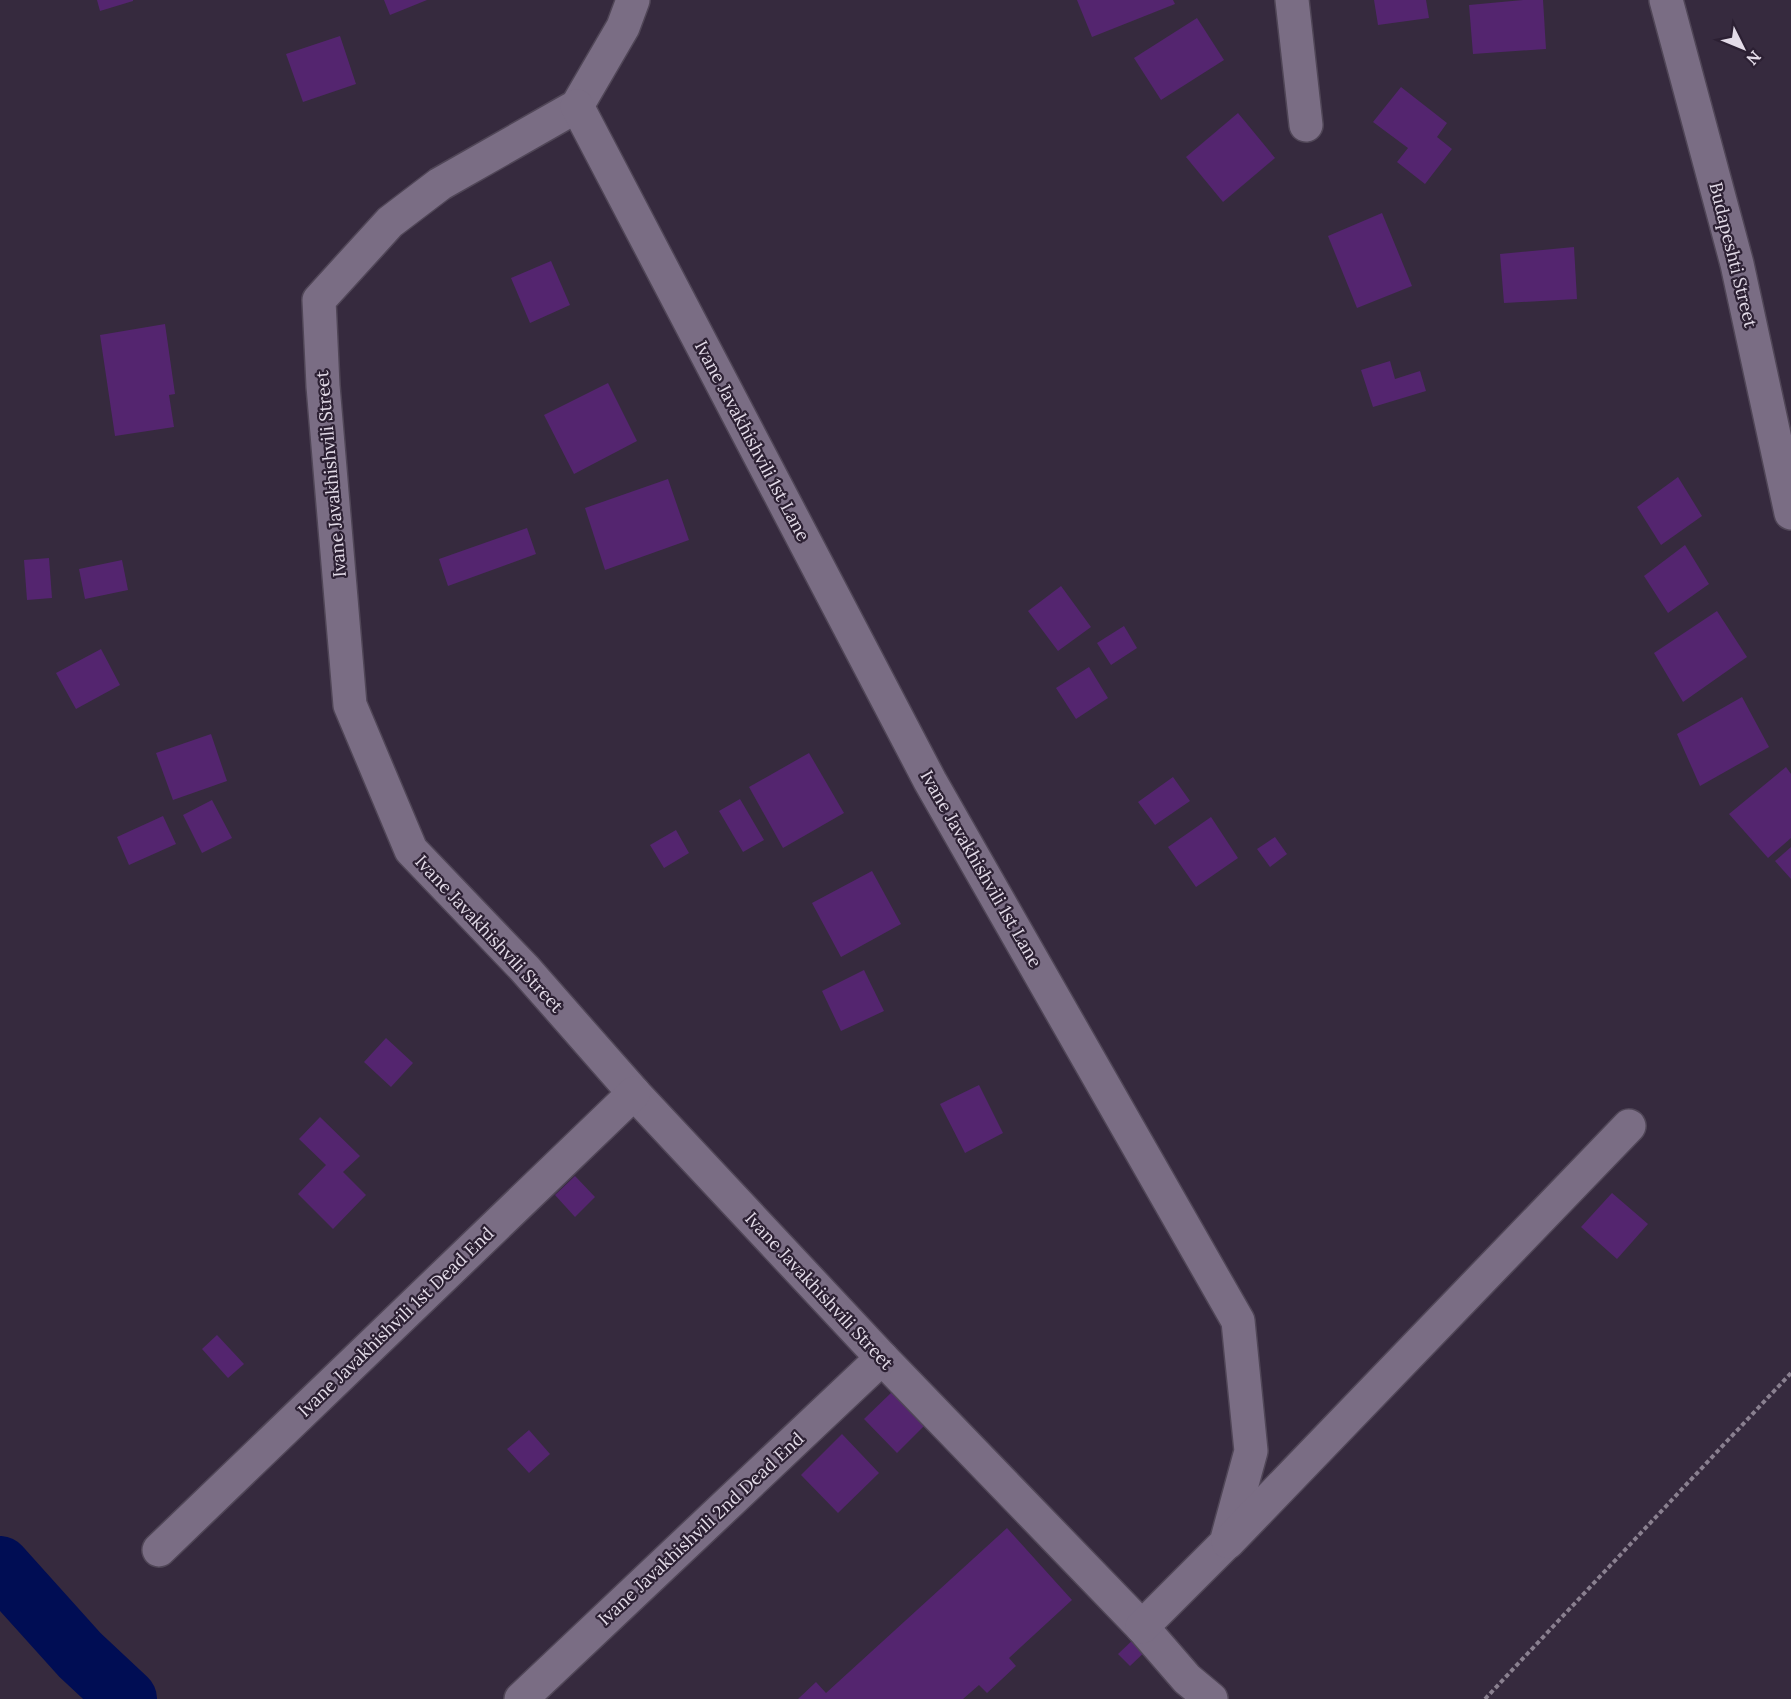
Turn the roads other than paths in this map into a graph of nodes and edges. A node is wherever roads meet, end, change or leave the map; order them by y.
1 (633, 0) edge
2 (1292, 0) edge
3 (1666, 0) edge
4 (577, 106) junction
5 (1306, 125) dead end
6 (1791, 513) edge
7 (634, 1093) junction
8 (1629, 1126) dead end
9 (882, 1358) junction
10 (1226, 1543) junction
11 (159, 1550) dead end
12 (1142, 1627) junction
13 (521, 1699) edge
14 (1211, 1699) edge

1 - 4 street
2 - 5 street
3 - 6 street, Budapeshti Street
4 - 7 street, Ivane Javakhishvili Street
4 - 10 street, Ivane Javakhishvili 1st Lane
7 - 9 street, Ivane Javakhishvili Street
7 - 11 street, Ivane Javakhishvili 1st Dead End
8 - 10 street
9 - 12 street, Ivane Javakhishvili Street
9 - 13 street, Ivane Javakhishvili 2nd Dead End
10 - 12 street, Ivane Javakhishvili 1st Lane
12 - 14 street, Ivane Javakhishvili Street

